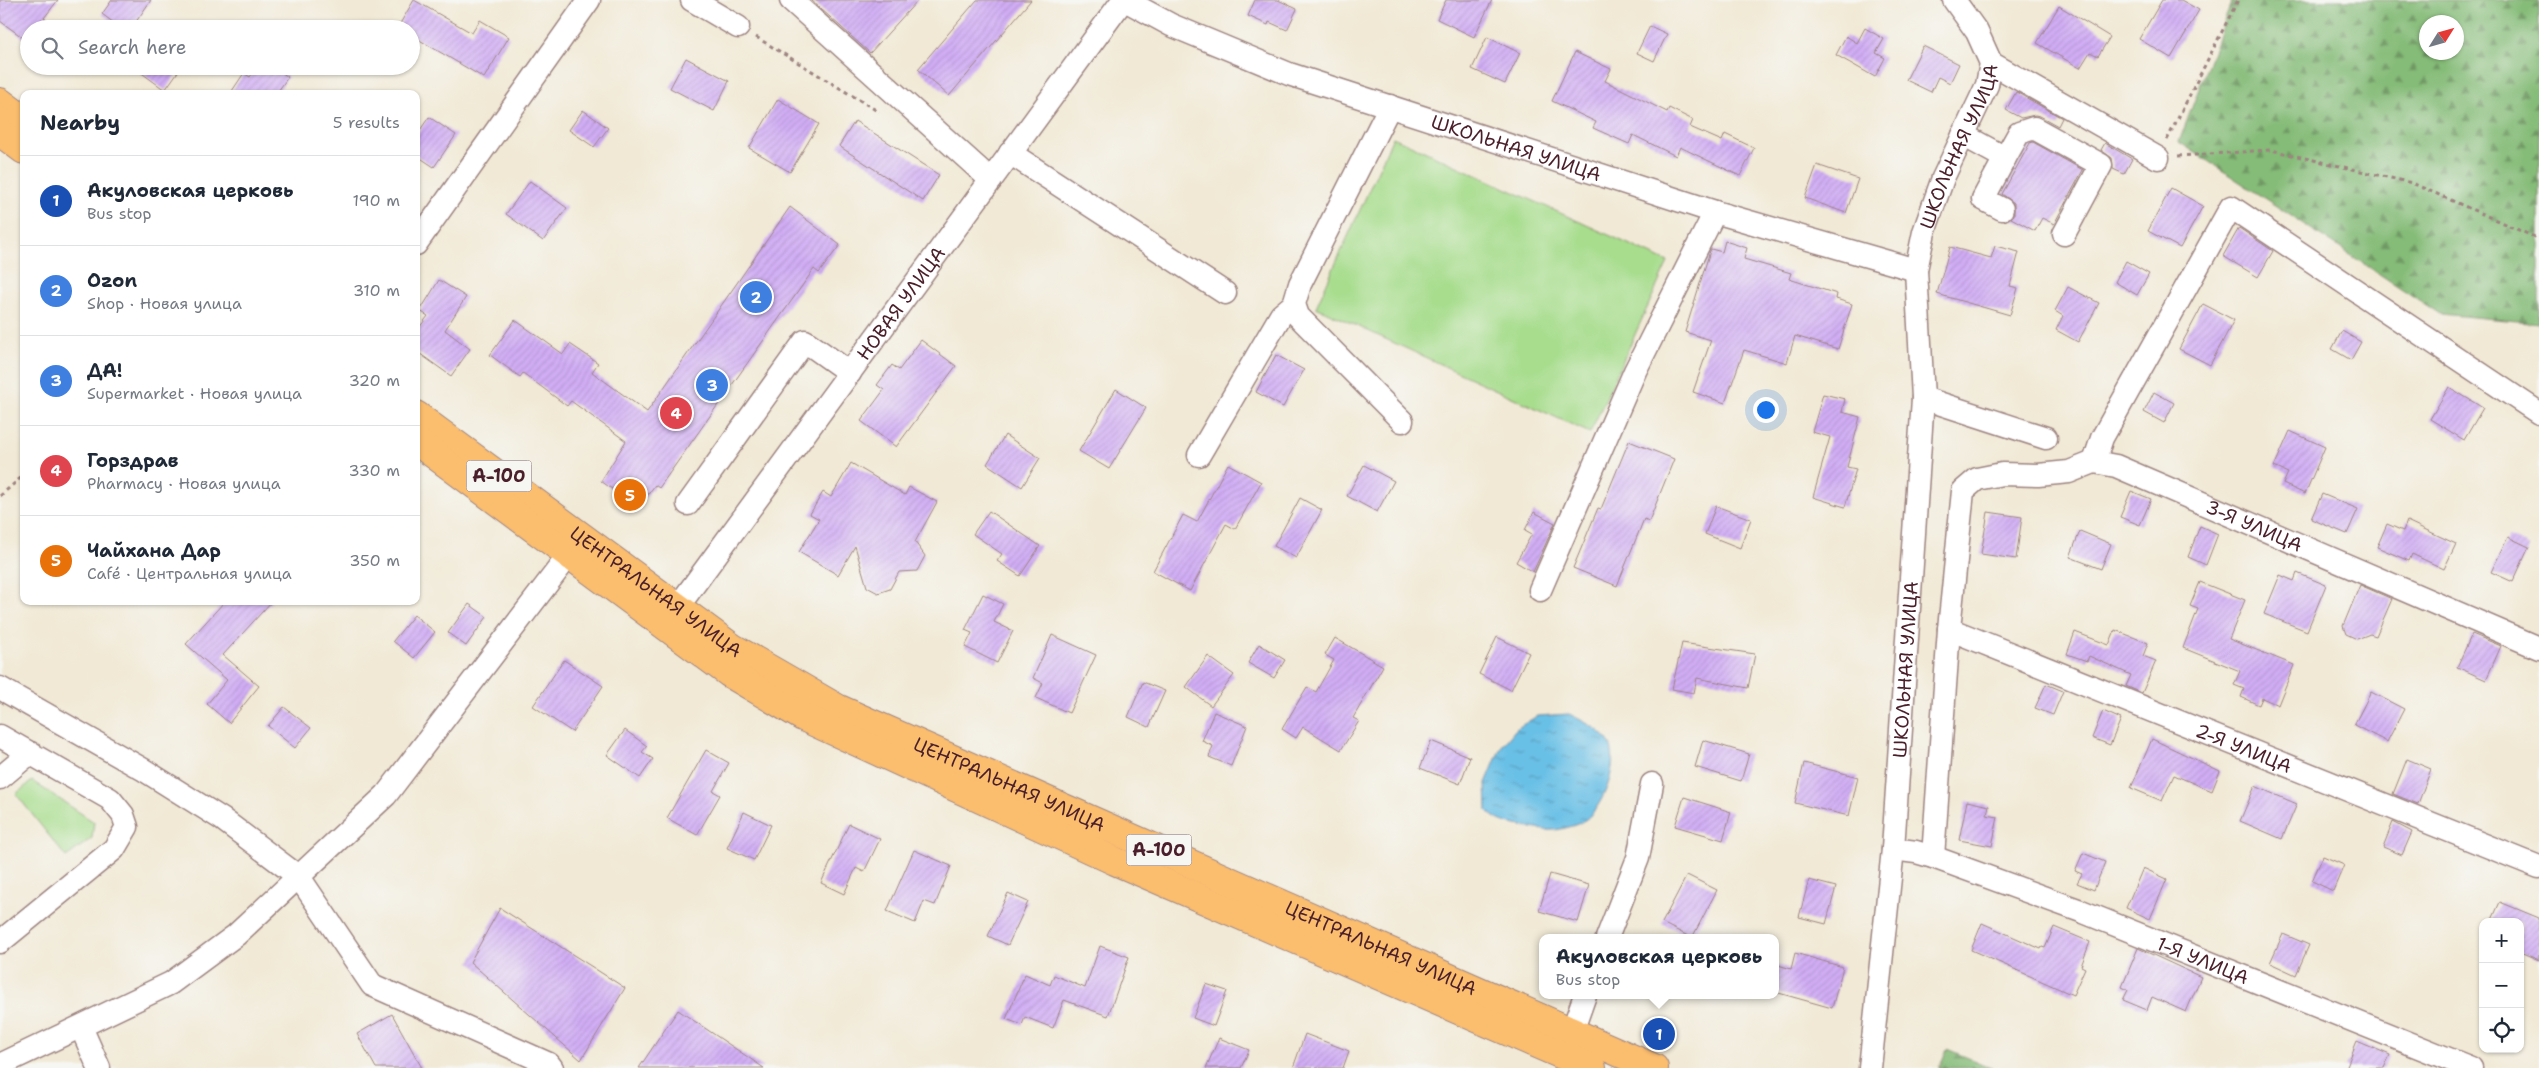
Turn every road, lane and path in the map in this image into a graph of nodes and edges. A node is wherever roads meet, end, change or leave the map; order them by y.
1 (589, 0) edge
2 (692, 0) edge
3 (792, 0) edge
4 (1954, 0) edge
5 (2238, 0) edge
6 (1117, 3) edge
7 (738, 27) joint
8 (1991, 63) junction
9 (0, 102) edge
10 (1390, 106) junction
11 (880, 113) dead end
12 (20, 117) edge
13 (0, 132) edge
14 (1963, 135) junction
15 (20, 147) edge
16 (1010, 153) junction
17 (2005, 158) junction
18 (2158, 158) junction
19 (991, 180) junction
20 (2002, 209) dead end
21 (1716, 212) junction
22 (2064, 234) dead end
23 (420, 238) edge
24 (2539, 240) edge
25 (1916, 270) junction
26 (1224, 293) dead end
27 (1294, 304) junction
28 (850, 374) junction
29 (1923, 398) junction
30 (2539, 413) edge
31 (420, 418) edge
32 (1402, 421) dead end
33 (2046, 438) dead end
34 (420, 444) edge
35 (1199, 454) dead end
36 (2094, 462) junction
37 (20, 478) edge
38 (0, 496) edge
39 (688, 504) dead end
40 (576, 546) junction
41 (1540, 590) dead end
42 (677, 608) junction
43 (1949, 629) junction
44 (2539, 648) edge
45 (0, 688) edge
46 (0, 736) edge
47 (30, 753) junction
48 (0, 778) edge
49 (1652, 784) dead end
50 (1893, 849) junction
51 (1933, 857) junction
52 (2539, 867) edge
53 (299, 877) junction
54 (1609, 934) edge
55 (0, 942) edge
56 (1584, 999) edge
57 (81, 1027) junction
58 (1572, 1032) junction
59 (0, 1065) edge
60 (100, 1068) edge
61 (552, 1068) edge
62 (1592, 1068) edge
63 (1654, 1068) edge
64 (1870, 1068) edge
65 (2471, 1068) edge

1 - 23 street
2 - 7 street
3 - 19 street
4 - 8 street, ШКОЛЬНАЯ УЛИЦА
5 - 18 path
6 - 10 street, ШКОЛЬНАЯ УЛИЦА
6 - 16 street, НОВАЯ УЛИЦА
7 - 11 path
8 - 14 street, ШКОЛЬНАЯ УЛИЦА
8 - 18 street
9 - 12 main road
10 - 21 street, ШКОЛЬНАЯ УЛИЦА
10 - 27 street
13 - 15 main road
14 - 17 street
14 - 25 street, ШКОЛЬНАЯ УЛИЦА
16 - 19 street, НОВАЯ УЛИЦА
16 - 26 street
17 - 20 street
17 - 22 street
18 - 24 path
19 - 28 street, НОВАЯ УЛИЦА
21 - 25 street, ШКОЛЬНАЯ УЛИЦА
21 - 41 street
25 - 29 street, ШКОЛЬНАЯ УЛИЦА
27 - 32 street
27 - 35 street
28 - 39 street
28 - 42 street, НОВАЯ УЛИЦА
29 - 33 street
29 - 50 street, ШКОЛЬНАЯ УЛИЦА
30 - 36 street
31 - 40 main road, ЦЕНТРАЛЬНАЯ УЛИЦА / А-100
34 - 40 main road, ЦЕНТРАЛЬНАЯ УЛИЦА / А-100
36 - 43 street
36 - 44 street, 3-Я УЛИЦА
37 - 38 path
40 - 42 main road, ЦЕНТРАЛЬНАЯ УЛИЦА / А-100
40 - 53 street
40 - 62 main road, ЦЕНТРАЛЬНАЯ УЛИЦА / А-100
42 - 58 main road, ЦЕНТРАЛЬНАЯ УЛИЦА / А-100
43 - 51 street
43 - 52 street, 2-Я УЛИЦА
45 - 53 street
46 - 47 street
47 - 48 street
47 - 55 street
49 - 54 street
50 - 51 street, 1-Я УЛИЦА
50 - 64 street, ШКОЛЬНАЯ УЛИЦА
51 - 65 street, 1-Я УЛИЦА
53 - 57 street
53 - 61 street
56 - 58 street
57 - 59 street
57 - 60 street
58 - 63 main road, ЦЕНТРАЛЬНАЯ УЛИЦА / А-100

